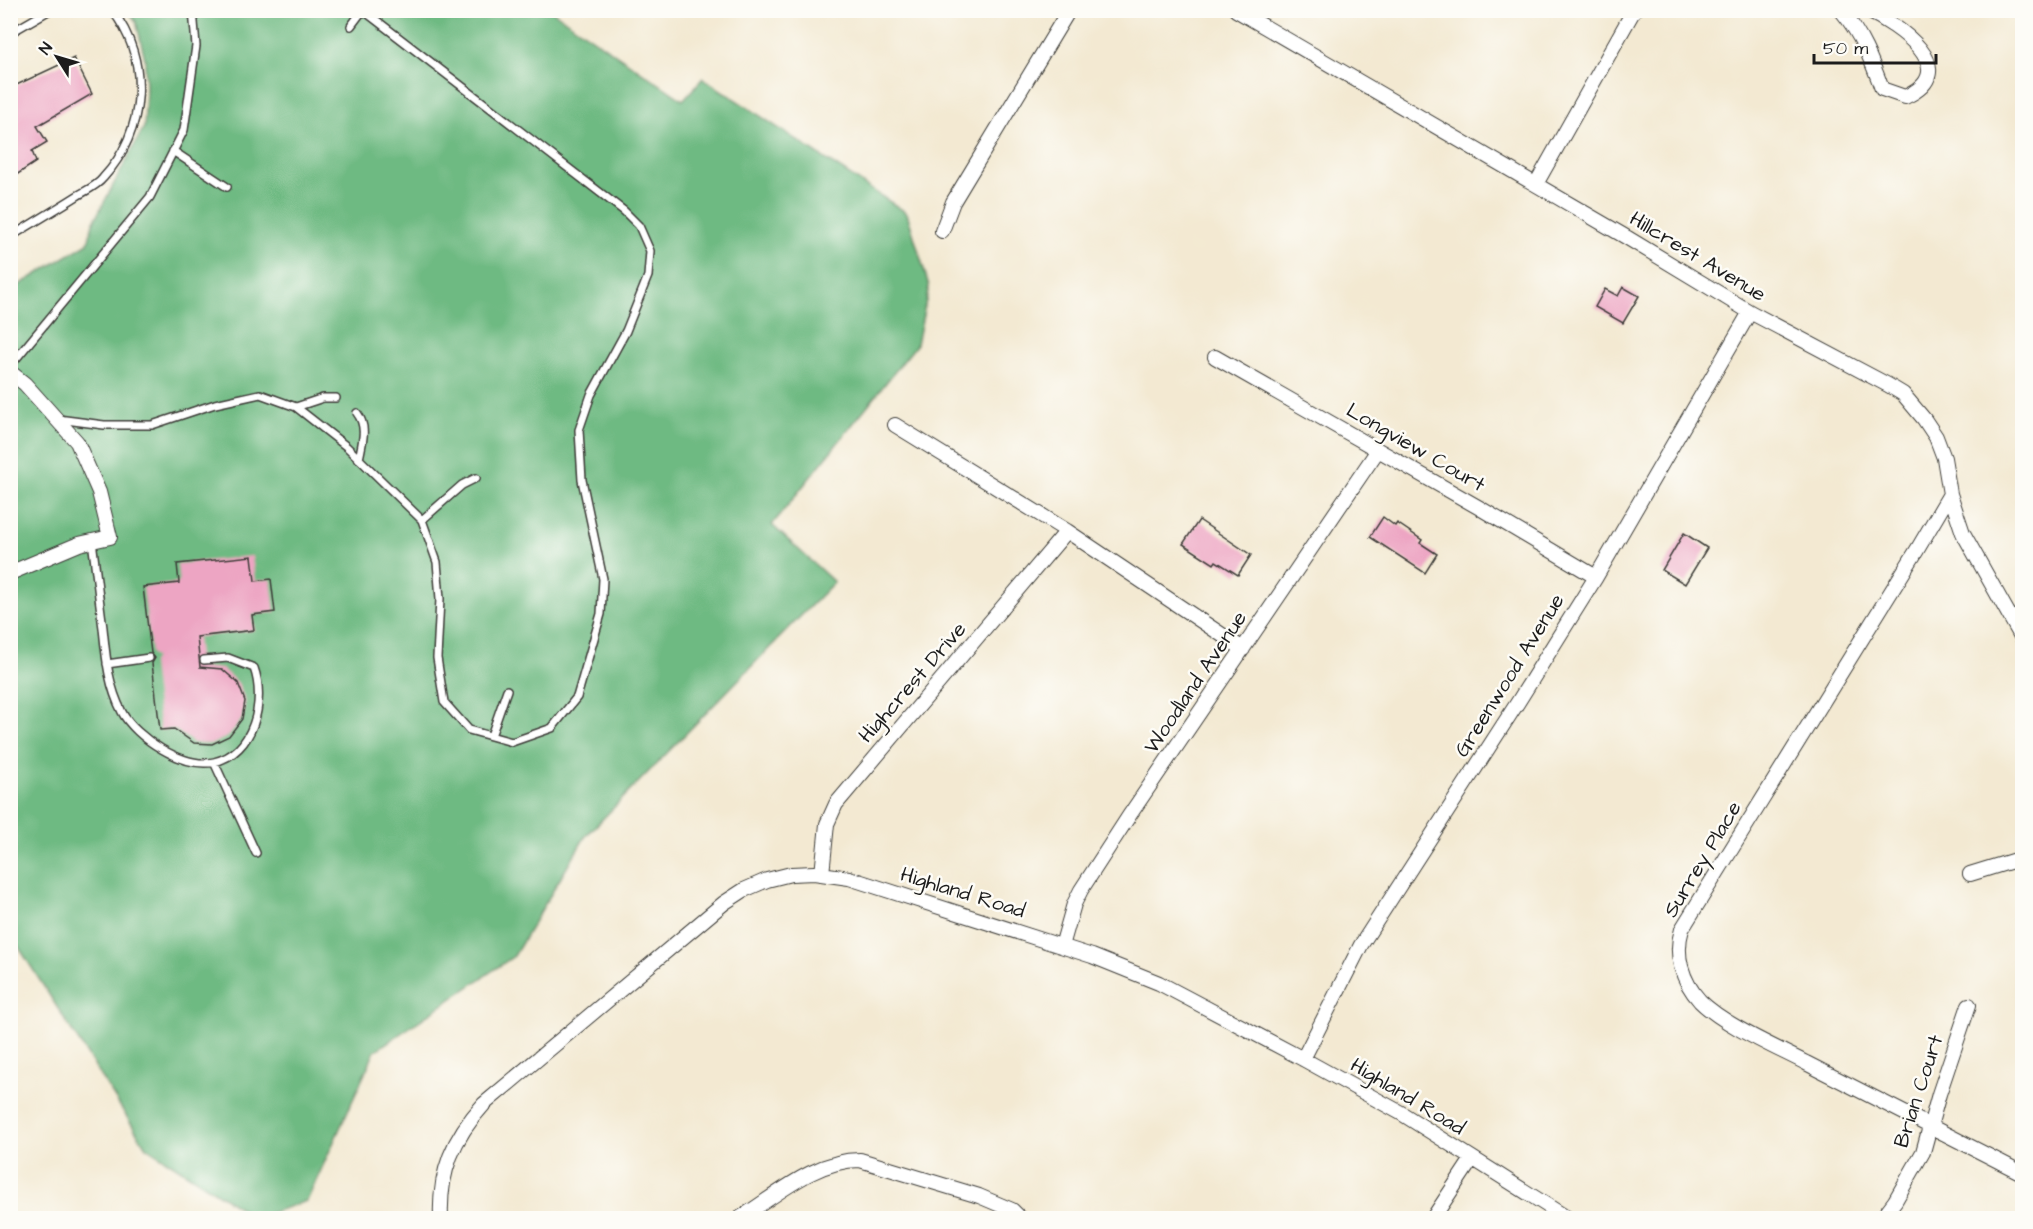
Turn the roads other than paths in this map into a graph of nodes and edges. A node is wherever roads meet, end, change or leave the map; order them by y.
1 (50, 10) edge
2 (112, 10) edge
3 (193, 10) edge
4 (363, 10) edge
5 (1069, 10) edge
6 (1236, 10) edge
7 (1634, 10) edge
8 (1841, 10) edge
9 (1866, 10) edge
10 (351, 26) dead end
11 (10, 33) edge
12 (173, 151) junction
13 (1536, 184) junction
14 (227, 187) dead end
15 (942, 231) dead end
16 (10, 237) edge
17 (1750, 312) junction
18 (1215, 357) dead end
19 (10, 366) edge
20 (10, 372) edge
21 (336, 398) dead end
22 (296, 407) junction
23 (357, 413) dead end
24 (56, 419) junction
25 (895, 425) dead end
26 (1378, 450) junction
27 (359, 459) junction
28 (476, 478) dead end
29 (1950, 494) junction
30 (422, 520) junction
31 (1067, 531) junction
32 (92, 541) junction
33 (10, 573) edge
34 (1596, 577) junction
35 (2022, 638) edge
36 (1243, 649) junction
37 (149, 658) dead end
38 (204, 660) dead end
39 (107, 664) junction
40 (507, 690) dead end
41 (491, 736) junction
42 (214, 762) junction
43 (256, 853) dead end
44 (2022, 858) edge
45 (822, 874) junction
46 (1970, 874) dead end
47 (1062, 946) junction
48 (1969, 1005) dead end
49 (1303, 1059) junction
50 (1930, 1127) junction
51 (1472, 1159) junction
52 (2022, 1173) edge
53 (441, 1218) edge
54 (740, 1218) edge
55 (1020, 1218) edge
56 (1433, 1218) edge
57 (1567, 1218) edge
58 (1882, 1218) edge

1 - 11 lane
2 - 16 lane
3 - 12 lane
4 - 10 lane
4 - 41 lane
5 - 15 street
6 - 13 street, Hillcrest Avenue
7 - 13 street
8 - 9 street
12 - 14 lane
12 - 19 lane
13 - 17 street, Hillcrest Avenue
17 - 29 street, Hillcrest Avenue
17 - 34 street, Greenwood Avenue
18 - 26 street, Longview Court
20 - 24 street
21 - 22 lane
22 - 24 lane
22 - 27 lane
23 - 27 lane
24 - 32 street
25 - 31 street
26 - 34 street, Longview Court
26 - 36 street, Woodland Avenue
27 - 30 lane
28 - 30 lane
29 - 35 street, Hillcrest Avenue
29 - 50 street, Surrey Place
30 - 41 lane
31 - 36 street
31 - 45 street, Highcrest Drive
32 - 33 street
32 - 39 lane
34 - 49 street, Greenwood Avenue
36 - 47 street, Woodland Avenue
37 - 39 lane
38 - 42 lane
39 - 42 lane
40 - 41 lane
42 - 43 lane
44 - 46 street
45 - 47 street, Highland Road
45 - 53 street, Highland Road
47 - 49 street, Highland Road
48 - 50 street, Brian Court
49 - 51 street, Highland Road
50 - 52 street, Surrey Place
50 - 58 street, Brian Court
51 - 56 street
51 - 57 street, Highland Road
54 - 55 street

